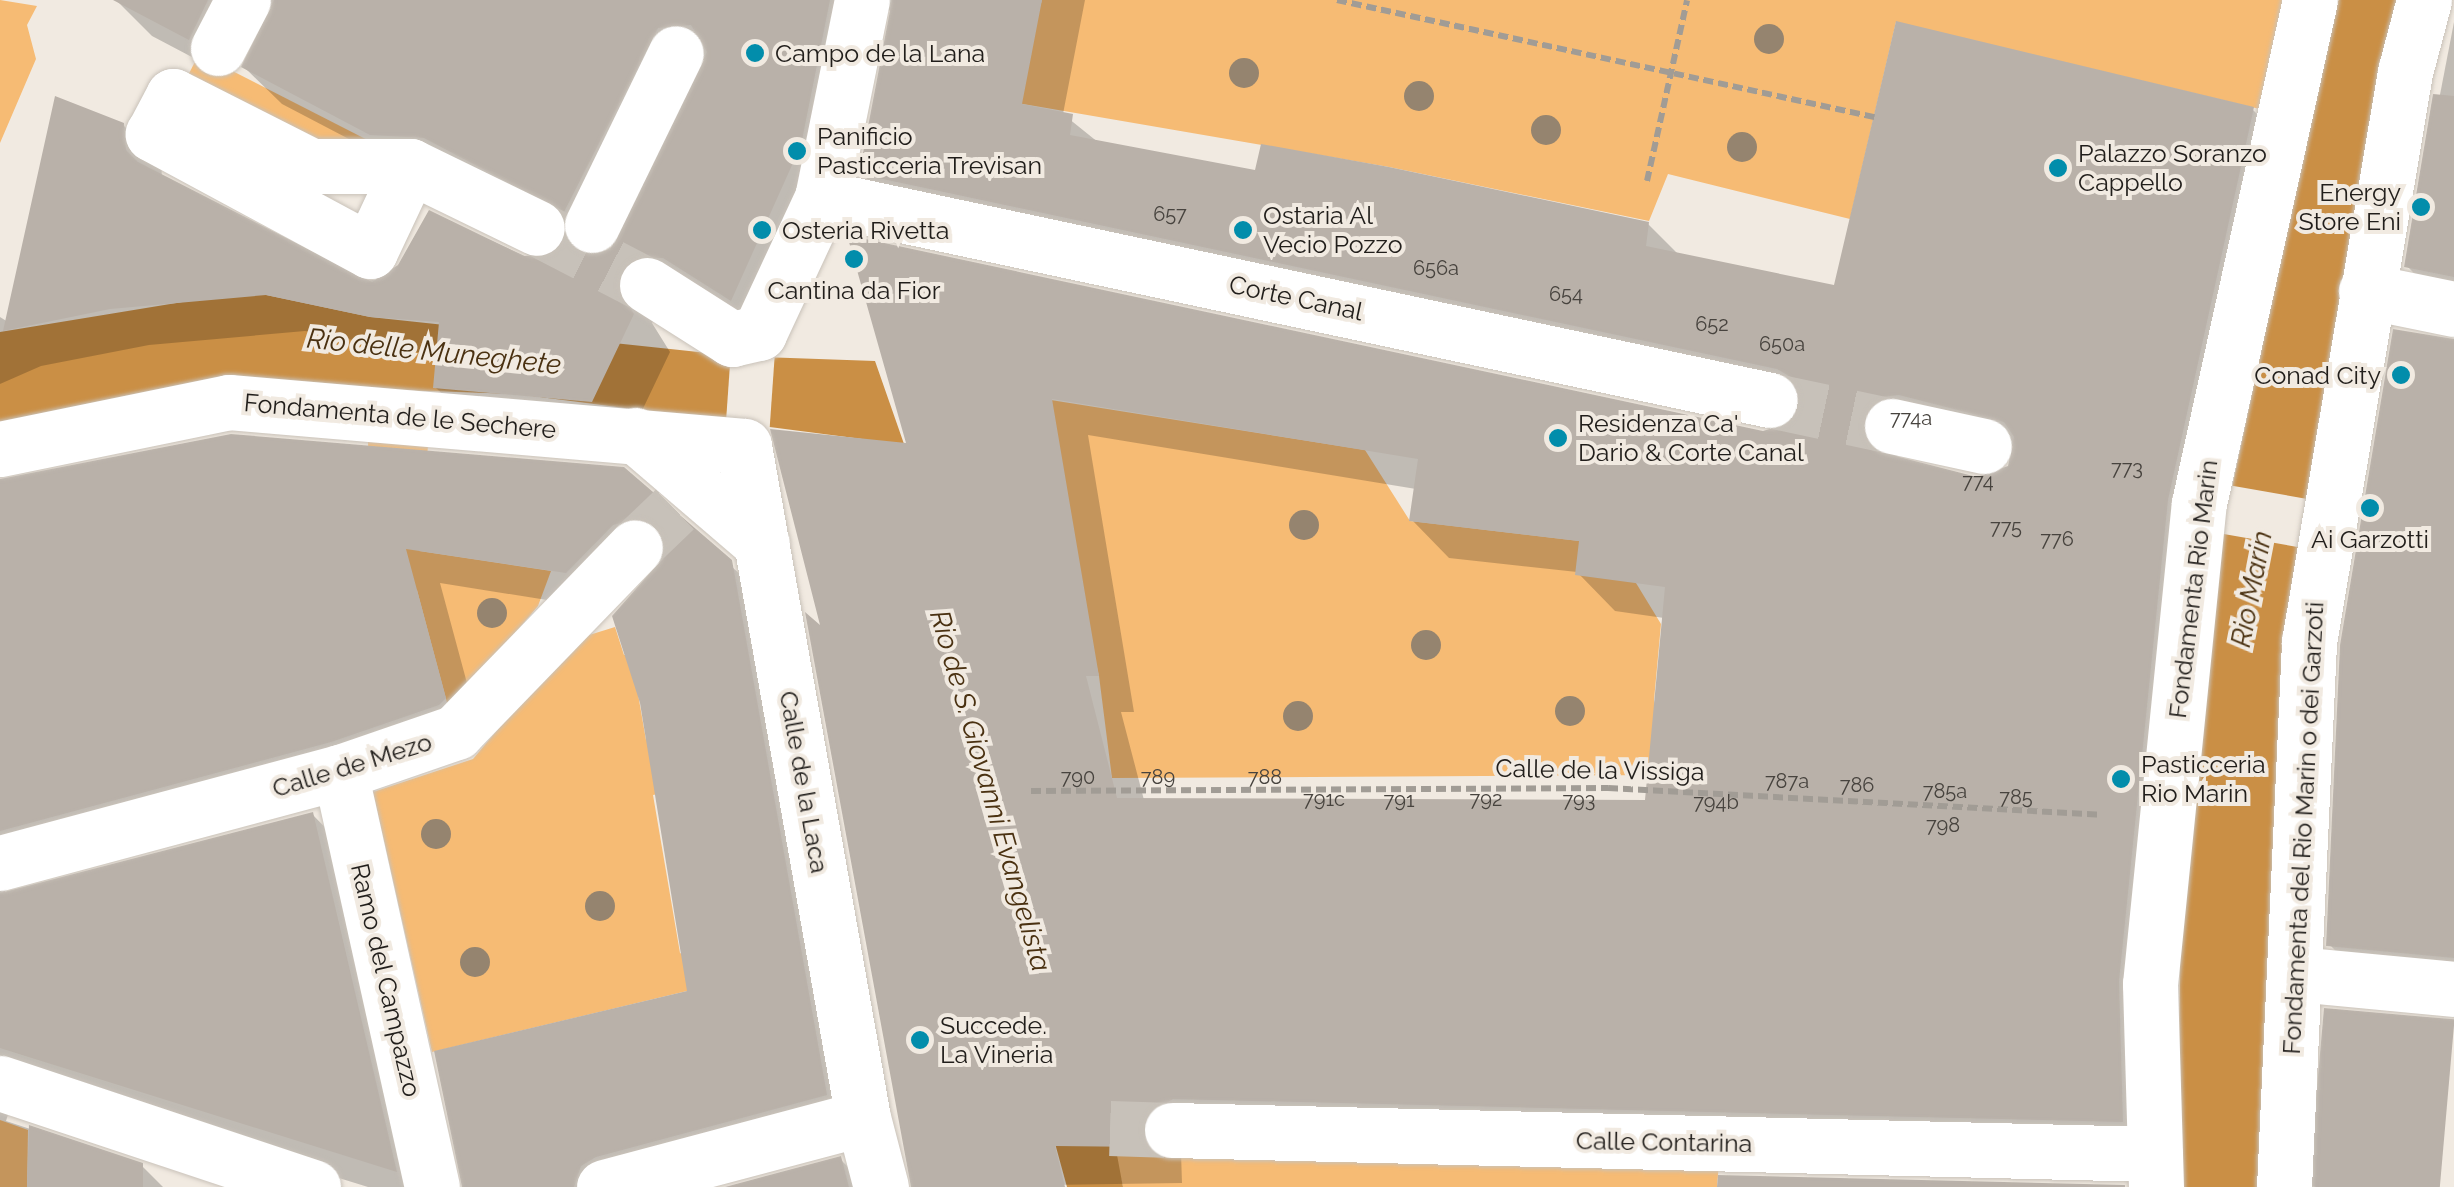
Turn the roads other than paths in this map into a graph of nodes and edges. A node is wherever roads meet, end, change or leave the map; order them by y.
1 (243, 0) edge
2 (862, 0) edge
3 (2310, 0) edge
4 (2424, 0) edge
5 (218, 48) dead end
6 (676, 53) dead end
7 (210, 140) dead end
8 (402, 166) junction
9 (300, 186) junction
10 (822, 198) junction
11 (592, 225) dead end
12 (537, 228) tunnel mouth
13 (646, 285) tunnel mouth
14 (2366, 292) junction
15 (2454, 309) edge
16 (1770, 400) tunnel mouth
17 (1892, 426) tunnel mouth
18 (635, 435) junction
19 (744, 446) junction
20 (1984, 446) dead end
21 (0, 449) edge
22 (688, 496) junction
23 (762, 544) junction
24 (635, 547) tunnel mouth
25 (340, 772) junction
26 (0, 863) edge
27 (2296, 974) junction
28 (2454, 989) edge
29 (0, 1084) edge
30 (863, 1118) junction
31 (1172, 1130) tunnel mouth
32 (175, 1165) edge
33 (2156, 1171) edge
34 (314, 1187) edge
35 (432, 1187) edge
36 (604, 1187) edge
37 (881, 1187) edge
38 (2284, 1187) edge

1 - 5 street
2 - 10 street
3 - 33 street, Fondamenta Rio Marin
4 - 14 street, Fondamenta del Rio Marin o dei Garzoti
6 - 11 street
7 - 9 street
8 - 9 street
8 - 9 street
8 - 12 street
10 - 13 street
10 - 16 street, Corte Canal
14 - 15 street
14 - 27 street, Fondamenta del Rio Marin o dei Garzoti
17 - 20 street
18 - 19 street, Fondamenta de le Sechere
18 - 21 street, Fondamenta de le Sechere
18 - 22 street
19 - 22 street
19 - 23 street, Calle de la Laca
22 - 23 street
23 - 30 street, Calle de la Laca
24 - 25 street, Calle de Mezo
25 - 26 street, Calle de Mezo
25 - 35 street, Ramo del Campazzo
27 - 28 street
27 - 38 street, Fondamenta del Rio Marin o dei Garzoti
29 - 32 street
30 - 36 street
30 - 37 street
31 - 33 street, Calle Contarina
32 - 34 street

